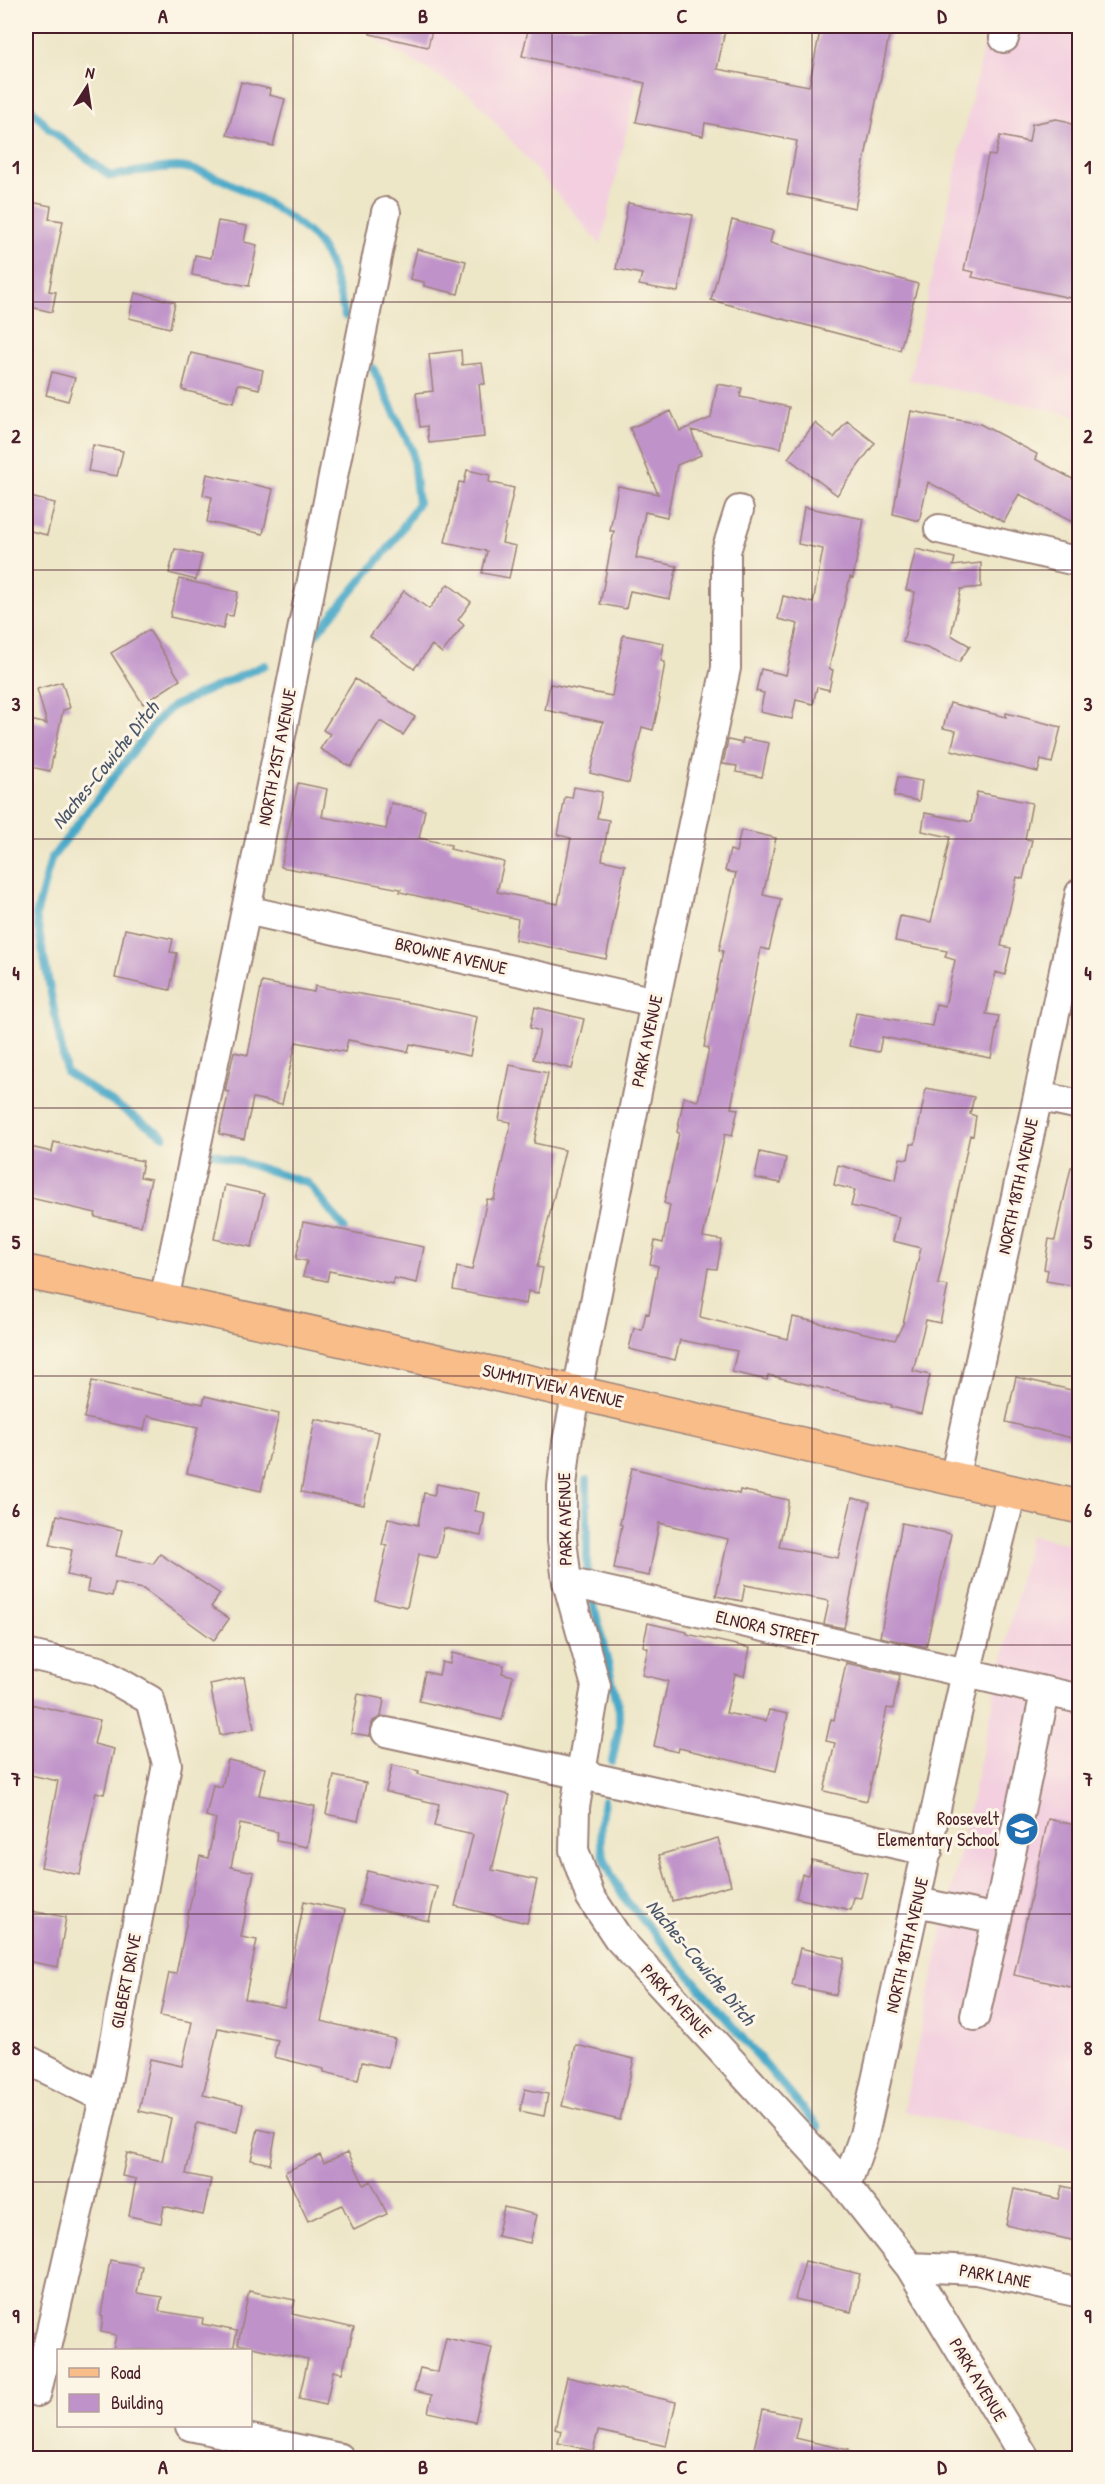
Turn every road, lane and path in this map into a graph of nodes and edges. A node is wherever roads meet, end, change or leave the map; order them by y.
1 (386, 212) dead end
2 (739, 510) dead end
3 (939, 529) dead end
4 (1080, 562) edge
5 (1080, 893) edge
6 (246, 910) junction
7 (655, 1002) junction
8 (1038, 1096) junction
9 (1080, 1105) edge
10 (26, 1272) edge
11 (164, 1300) junction
12 (576, 1391) junction
13 (954, 1479) junction
14 (1012, 1492) junction
15 (1080, 1507) edge
16 (582, 1586) junction
17 (26, 1654) edge
18 (966, 1673) junction
19 (1045, 1693) junction
20 (1080, 1700) edge
21 (386, 1732) dead end
22 (580, 1776) junction
23 (928, 1851) junction
24 (917, 1902) junction
25 (997, 1919) junction
26 (975, 2016) dead end
27 (26, 2060) edge
28 (104, 2098) junction
29 (846, 2186) junction
30 (910, 2267) junction
31 (1080, 2293) edge
32 (40, 2393) edge
33 (195, 2427) edge
34 (340, 2458) edge
35 (1025, 2458) edge

1 - 6 street, NORTH 21ST AVENUE
2 - 7 street, PARK AVENUE
3 - 4 street
5 - 8 street, NORTH 18TH AVENUE
6 - 7 street, BROWNE AVENUE
6 - 11 street, NORTH 21ST AVENUE
7 - 12 street, PARK AVENUE
8 - 9 street
8 - 13 street, NORTH 18TH AVENUE
10 - 11 main road, SUMMITVIEW AVENUE
11 - 12 main road, SUMMITVIEW AVENUE
12 - 13 main road, SUMMITVIEW AVENUE
12 - 16 street, PARK AVENUE
13 - 14 main road, SUMMITVIEW AVENUE
14 - 15 main road, SUMMITVIEW AVENUE
14 - 18 street, NORTH 18TH AVENUE
16 - 18 street, ELNORA STREET
16 - 22 street, PARK AVENUE
17 - 28 street, GILBERT DRIVE
18 - 19 street, ELNORA STREET
18 - 23 street, NORTH 18TH AVENUE
19 - 20 street, ELNORA STREET
19 - 25 street
21 - 22 street
22 - 23 street
22 - 29 street, PARK AVENUE
23 - 24 street, NORTH 18TH AVENUE
24 - 25 street
24 - 29 street, NORTH 18TH AVENUE
25 - 26 street
27 - 28 street
28 - 32 street, GILBERT DRIVE
29 - 30 street, PARK AVENUE
30 - 31 street, PARK LANE
30 - 35 street, PARK AVENUE
33 - 34 street

